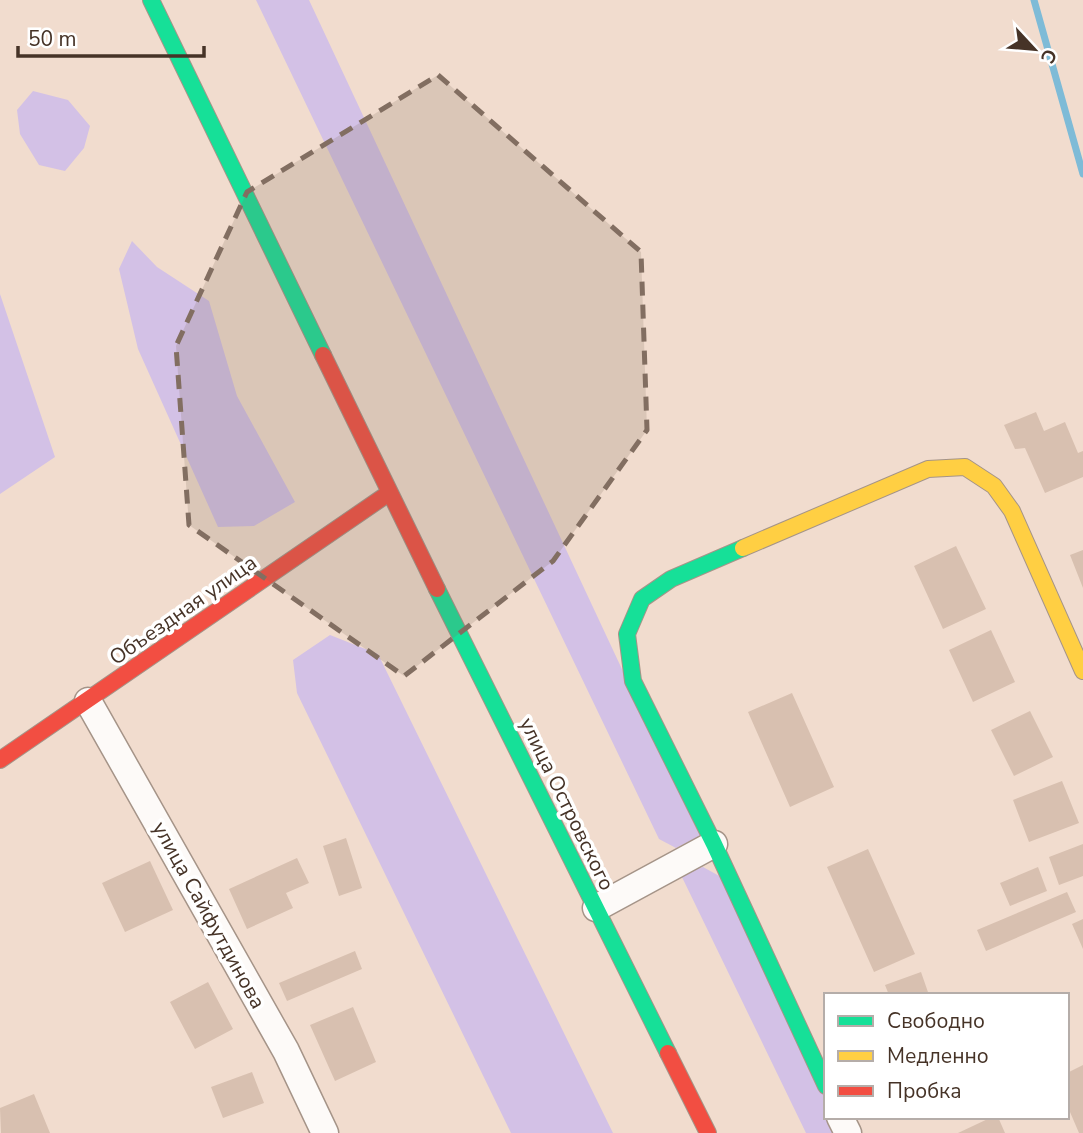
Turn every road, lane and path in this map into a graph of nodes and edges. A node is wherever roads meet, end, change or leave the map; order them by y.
1 (151, 0) edge
2 (389, 493) junction
3 (1083, 671) edge
4 (88, 701) junction
5 (0, 760) edge
6 (714, 844) junction
7 (596, 908) junction
8 (824, 1082) edge
9 (325, 1133) edge
10 (708, 1133) edge

1 - 2 main road, улица Островского
2 - 4 main road, Объездная улица
2 - 7 main road, улица Островского
3 - 6 main road
4 - 5 main road, Объездная улица
4 - 9 street, улица Сайфутдинова
6 - 7 street
6 - 8 main road
7 - 10 main road, улица Островского

